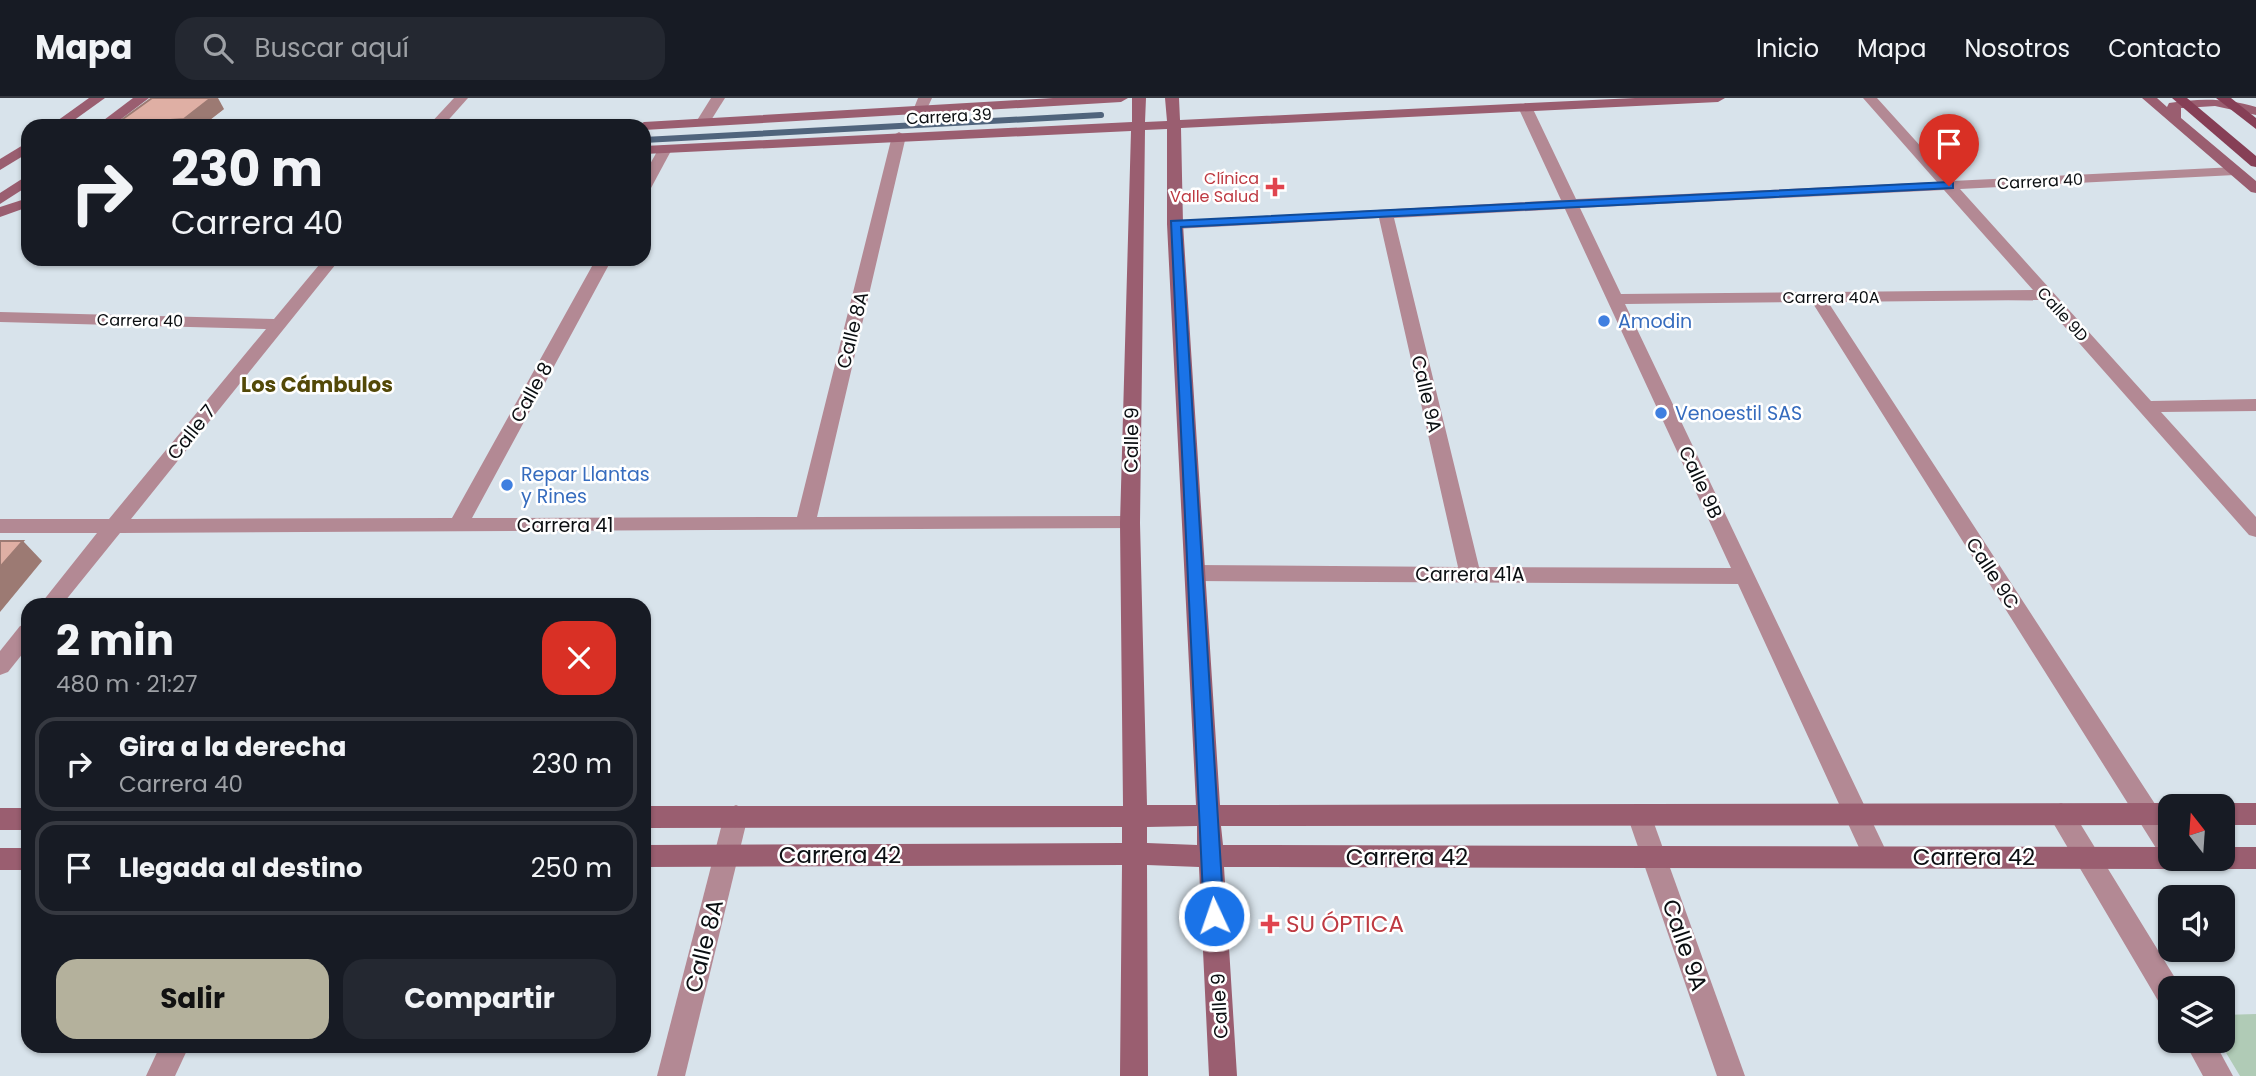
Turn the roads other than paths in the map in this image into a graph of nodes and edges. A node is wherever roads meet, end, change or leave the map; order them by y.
1 (97, 98) edge
2 (142, 98) edge
3 (461, 98) edge
4 (718, 98) edge
5 (1121, 98) edge
6 (1139, 98) edge
7 (1172, 98) edge
8 (1718, 98) edge
9 (1870, 98) edge
10 (2149, 98) edge
11 (2179, 98) edge
12 (2223, 98) edge
13 (2250, 98) edge
14 (1663, 99) edge
15 (923, 103) edge
16 (2256, 103) edge
17 (1525, 107) junction
18 (2256, 111) edge
19 (67, 119) edge
20 (113, 119) edge
21 (442, 119) edge
22 (2177, 120) junction
23 (703, 122) junction
24 (1172, 123) junction
25 (1137, 125) junction
26 (2256, 125) edge
27 (651, 126) edge
28 (899, 136) junction
29 (665, 149) junction
30 (651, 150) edge
31 (21, 151) edge
32 (0, 152) edge
33 (21, 153) edge
34 (2256, 163) edge
35 (0, 166) edge
36 (2235, 171) junction
37 (651, 175) edge
38 (0, 178) edge
39 (21, 179) edge
40 (21, 184) edge
41 (1949, 186) junction
42 (2256, 189) edge
43 (0, 200) edge
44 (21, 204) edge
45 (1571, 204) junction
46 (0, 212) edge
47 (1385, 213) junction
48 (1175, 224) junction
49 (326, 266) edge
50 (600, 266) edge
51 (2046, 295) junction
52 (1817, 297) junction
53 (1615, 299) junction
54 (0, 317) edge
55 (279, 324) junction
56 (2256, 405) edge
57 (2146, 407) junction
58 (1130, 523) junction
59 (805, 524) junction
60 (458, 525) junction
61 (0, 526) edge
62 (114, 526) junction
63 (2256, 530) edge
64 (1195, 573) junction
65 (1470, 574) junction
66 (1744, 576) junction
67 (56, 598) edge
68 (21, 640) edge
69 (0, 666) edge
70 (2158, 812) edge
71 (1855, 814) junction
72 (2061, 814) junction
73 (2158, 814) edge
74 (2235, 814) edge
75 (2256, 814) edge
76 (1135, 815) junction
77 (1639, 815) junction
78 (736, 816) junction
79 (1208, 816) junction
80 (651, 817) edge
81 (0, 819) edge
82 (21, 819) edge
83 (1134, 854) junction
84 (651, 856) edge
85 (726, 856) junction
86 (1211, 857) junction
87 (1654, 857) junction
88 (1875, 857) junction
89 (2087, 858) junction
90 (2158, 858) edge
91 (2235, 858) edge
92 (2256, 858) edge
93 (0, 859) edge
94 (21, 859) edge
95 (2158, 976) edge
96 (172, 1053) edge
97 (2205, 1053) edge
98 (160, 1076) edge
99 (671, 1076) edge
100 (1134, 1076) edge
101 (1223, 1076) edge
102 (1731, 1076) edge
103 (2219, 1076) edge

1 - 19 main road
2 - 20 main road
3 - 21 street
4 - 23 street
5 - 15 main road, Carrera 39
6 - 25 main road, Calle 9
7 - 24 main road, Calle 9
8 - 14 main road, Carrera 39
9 - 41 street, Calle 9D
10 - 22 main road
11 - 34 main road
12 - 26 main road
13 - 16 main road
14 - 17 main road, Carrera 39
15 - 23 main road, Carrera 39
17 - 24 main road, Carrera 39
17 - 45 street, Calle 9B
18 - 22 main road
22 - 36 main road
23 - 27 main road, Carrera 39
24 - 25 main road, Carrera 39
24 - 48 main road, Calle 9
25 - 28 main road, Carrera 39
25 - 58 main road, Calle 9
28 - 29 main road, Carrera 39
28 - 59 street, Calle 8A
29 - 30 main road, Carrera 39
29 - 37 street
31 - 32 main road
33 - 35 main road
36 - 41 street, Carrera 40
36 - 42 main road
38 - 39 main road
40 - 43 main road
41 - 45 street, Carrera 40
41 - 51 street, Calle 9D
44 - 46 main road
45 - 47 street, Carrera 40
45 - 53 street, Calle 9B
47 - 48 street, Carrera 40
47 - 65 street, Calle 9A
48 - 64 main road, Calle 9
49 - 55 street, Calle 7
50 - 60 street, Calle 8
51 - 52 street, Carrera 40A
51 - 57 street, Calle 9D
52 - 53 street, Carrera 40A
52 - 70 street, Calle 9C
53 - 66 street, Calle 9B
54 - 55 street, Carrera 40
55 - 62 street, Calle 7
56 - 57 street
57 - 63 street, Calle 9D
58 - 59 street, Carrera 41
58 - 76 main road, Calle 9
59 - 60 street, Carrera 41
60 - 62 street, Carrera 41
61 - 62 street, Carrera 41
62 - 67 street, Calle 7
64 - 65 street, Carrera 41A
64 - 79 main road, Calle 9
65 - 66 street, Carrera 41A
66 - 71 street, Calle 9B
68 - 69 street
71 - 72 main road, Carrera 42
71 - 77 main road, Carrera 42
71 - 88 street, Calle 9B
72 - 73 main road, Carrera 42
72 - 89 street
74 - 75 main road
76 - 78 main road, Carrera 42
76 - 79 main road, Carrera 42
76 - 83 main road, Calle 9
77 - 79 main road, Carrera 42
77 - 87 street, Calle 9A
78 - 80 main road, Carrera 42
78 - 85 street, Calle 8A
79 - 86 main road, Calle 9
81 - 82 main road
83 - 85 main road, Carrera 42
83 - 86 main road, Carrera 42
83 - 100 main road, Calle 9
84 - 85 main road, Carrera 42
85 - 99 street, Calle 8A
86 - 87 main road, Carrera 42
86 - 101 main road, Calle 9
87 - 88 main road, Carrera 42
87 - 102 street, Calle 9A
88 - 89 main road, Carrera 42
89 - 90 main road, Carrera 42
89 - 95 street
91 - 92 main road
93 - 94 main road
96 - 98 street
97 - 103 street

